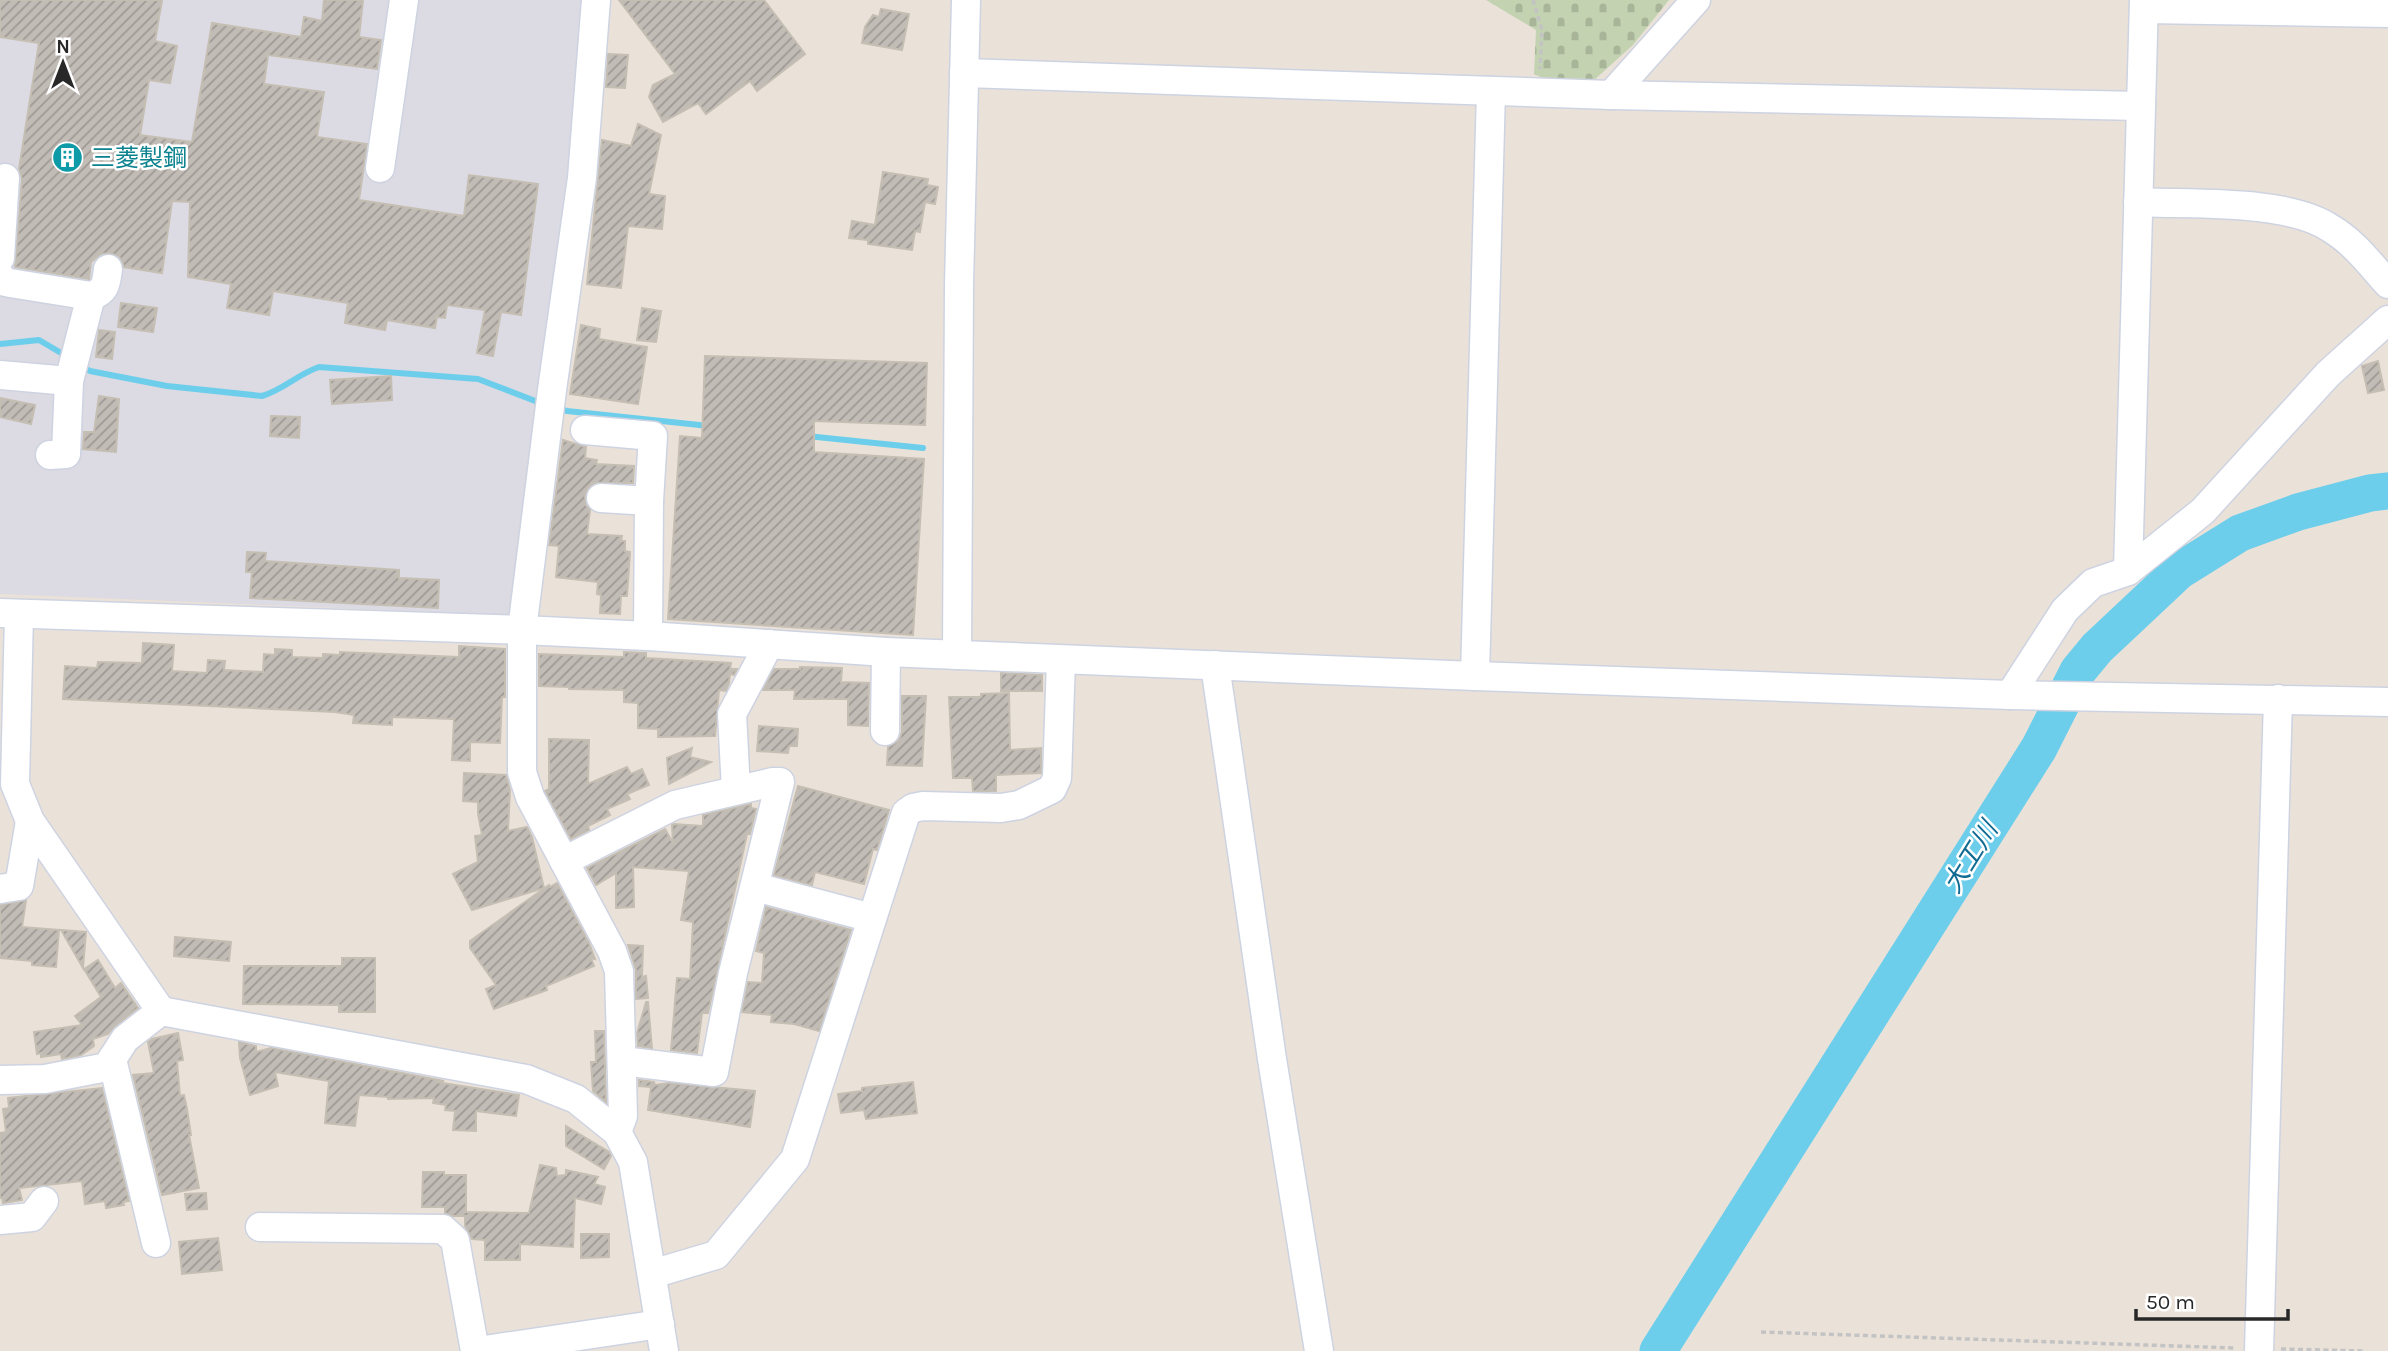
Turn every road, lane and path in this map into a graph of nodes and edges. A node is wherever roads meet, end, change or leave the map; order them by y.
1 (404, 0) edge
2 (596, 0) edge
3 (966, 0) edge
4 (1533, 0) edge
5 (1696, 0) edge
6 (2144, 5) edge
7 (2388, 13) edge
8 (964, 73) junction
9 (1491, 91) junction
10 (1538, 92) junction
11 (1611, 95) junction
12 (2141, 106) junction
13 (380, 168) dead end
14 (5, 178) dead end
15 (2138, 202) junction
16 (1, 207) edge
17 (0, 258) edge
18 (108, 269) dead end
19 (0, 276) edge
20 (2388, 285) edge
21 (91, 296) junction
22 (2388, 320) edge
23 (0, 375) edge
24 (69, 381) junction
25 (586, 430) dead end
26 (50, 455) dead end
27 (601, 498) dead end
28 (649, 501) junction
29 (2128, 571) junction
30 (9, 613) edge
31 (522, 630) junction
32 (648, 636) junction
33 (769, 644) junction
34 (886, 652) junction
35 (957, 655) junction
36 (1061, 660) junction
37 (1216, 665) junction
38 (1475, 676) junction
39 (2010, 695) junction
40 (2278, 699) junction
41 (2388, 702) edge
42 (885, 731) dead end
43 (736, 790) junction
44 (30, 821) junction
45 (565, 861) junction
46 (754, 887) junction
47 (0, 889) edge
48 (872, 918) junction
49 (162, 1011) junction
50 (112, 1059) junction
51 (622, 1061) junction
52 (0, 1080) edge
53 (617, 1132) junction
54 (44, 1201) dead end
55 (0, 1220) edge
56 (260, 1227) dead end
57 (156, 1243) dead end
58 (652, 1274) junction
59 (1761, 1332) dead end
60 (662, 1338) edge
61 (2259, 1350) edge
62 (477, 1351) edge
63 (1319, 1351) edge
64 (2363, 1351) edge

1 - 13 street
2 - 31 street
3 - 8 street
4 - 10 path
5 - 11 street
6 - 7 street
6 - 12 street
8 - 9 street
8 - 35 street
9 - 10 street
9 - 38 street
10 - 11 street
11 - 12 street
12 - 15 street
14 - 16 street
15 - 20 street
15 - 29 street
16 - 17 street
18 - 21 street
19 - 21 street
21 - 24 street
22 - 29 street
23 - 24 street
24 - 26 street
25 - 28 street
27 - 28 street
28 - 32 street
29 - 39 street
30 - 31 street
30 - 44 street
31 - 32 street
31 - 45 street
32 - 33 street
33 - 34 street
33 - 43 street
34 - 35 street
34 - 42 street
35 - 36 street
36 - 37 street
36 - 48 street
37 - 38 street
37 - 63 street
38 - 39 street
39 - 40 street
40 - 41 street
40 - 61 street
43 - 45 street
43 - 46 street
44 - 47 street
44 - 49 street
45 - 51 street
46 - 48 street
46 - 51 street
48 - 58 street
49 - 50 street
49 - 53 street
50 - 52 street
50 - 57 street
51 - 53 street
53 - 58 street
54 - 55 street
56 - 62 street
58 - 60 street
59 - 61 path
60 - 62 street
61 - 64 path

